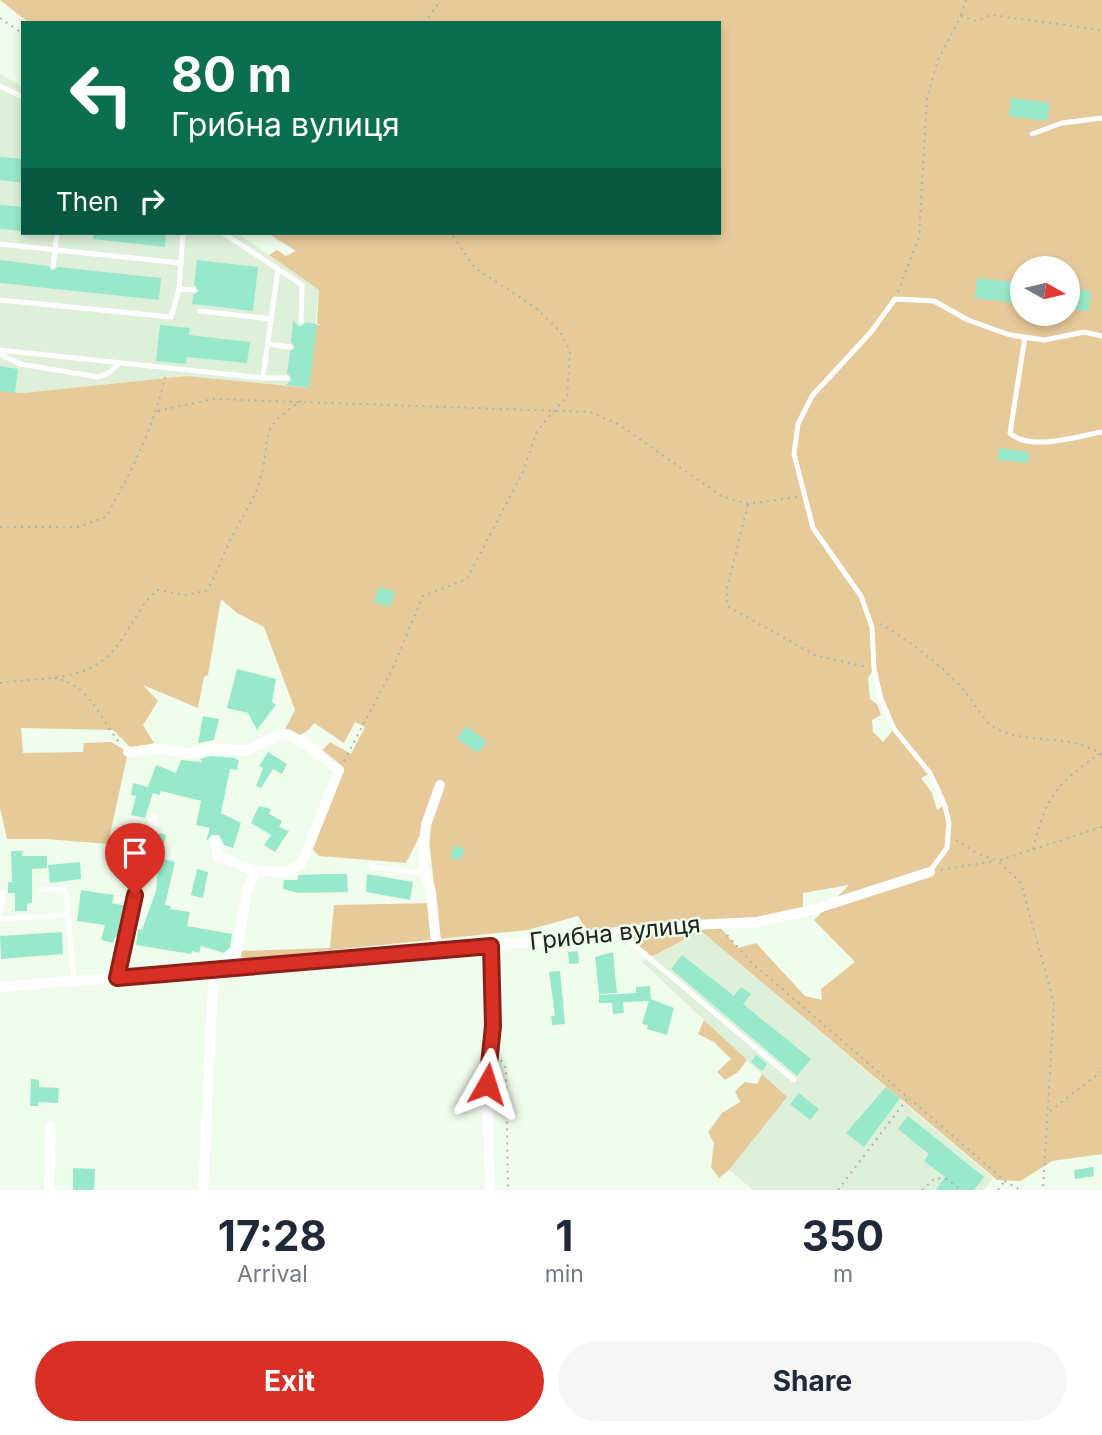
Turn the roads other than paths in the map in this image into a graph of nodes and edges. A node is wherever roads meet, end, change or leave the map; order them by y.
1 (0, 86) edge
2 (21, 96) edge
3 (1102, 118) edge
4 (1032, 134) dead end
5 (57, 235) dead end
6 (183, 235) edge
7 (226, 235) edge
8 (0, 244) edge
9 (55, 250) junction
10 (180, 263) junction
11 (53, 266) dead end
12 (278, 269) junction
13 (179, 289) junction
14 (194, 290) dead end
15 (0, 300) edge
16 (200, 311) dead end
17 (271, 319) junction
18 (301, 322) dead end
19 (1102, 336) edge
20 (1025, 337) junction
21 (268, 344) junction
22 (290, 347) dead end
23 (0, 352) edge
24 (119, 363) junction
25 (263, 378) junction
26 (287, 378) dead end
27 (1102, 432) edge
28 (128, 752) road end
29 (440, 785) dead end
30 (154, 818) dead end
31 (216, 842) dead end
32 (372, 867) dead end
33 (255, 872) junction
34 (930, 872) joint
35 (425, 873) junction
36 (41, 890) dead end
37 (3, 892) dead end
38 (0, 914) edge
39 (67, 915) junction
40 (0, 919) edge
41 (620, 933) junction
42 (491, 946) junction
43 (237, 951) junction
44 (437, 952) junction
45 (247, 965) junction
46 (218, 967) junction
47 (117, 978) junction
48 (74, 982) junction
49 (0, 987) edge
50 (794, 1080) dead end
51 (51, 1126) dead end
52 (49, 1190) edge
53 (203, 1190) edge
54 (490, 1190) edge

1 - 2 lane
3 - 4 lane
5 - 9 lane
6 - 10 lane
7 - 12 lane
8 - 9 lane
9 - 10 lane
9 - 11 lane
10 - 13 lane
12 - 17 lane
12 - 18 lane
13 - 14 lane
13 - 15 lane
16 - 17 lane
17 - 21 lane
19 - 20 lane
20 - 27 lane
20 - 34 lane
21 - 22 lane
21 - 25 lane
23 - 24 lane
23 - 24 lane
24 - 25 lane
25 - 26 lane
28 - 33 street
29 - 35 street
30 - 47 street
31 - 33 street
32 - 35 lane
33 - 43 street
34 - 41 street, Грибна вулиця
35 - 44 street
36 - 39 lane
37 - 38 lane
39 - 40 lane
39 - 48 lane
41 - 42 street, Грибна вулиця
41 - 50 lane
42 - 44 street, Грибна вулиця
42 - 54 street
43 - 45 street
43 - 46 street
44 - 45 street, Грибна вулиця
45 - 46 street, Грибна вулиця
46 - 47 street, Грибна вулиця
46 - 53 street
47 - 48 street, Грибна вулиця
48 - 49 street, Грибна вулиця
51 - 52 street

